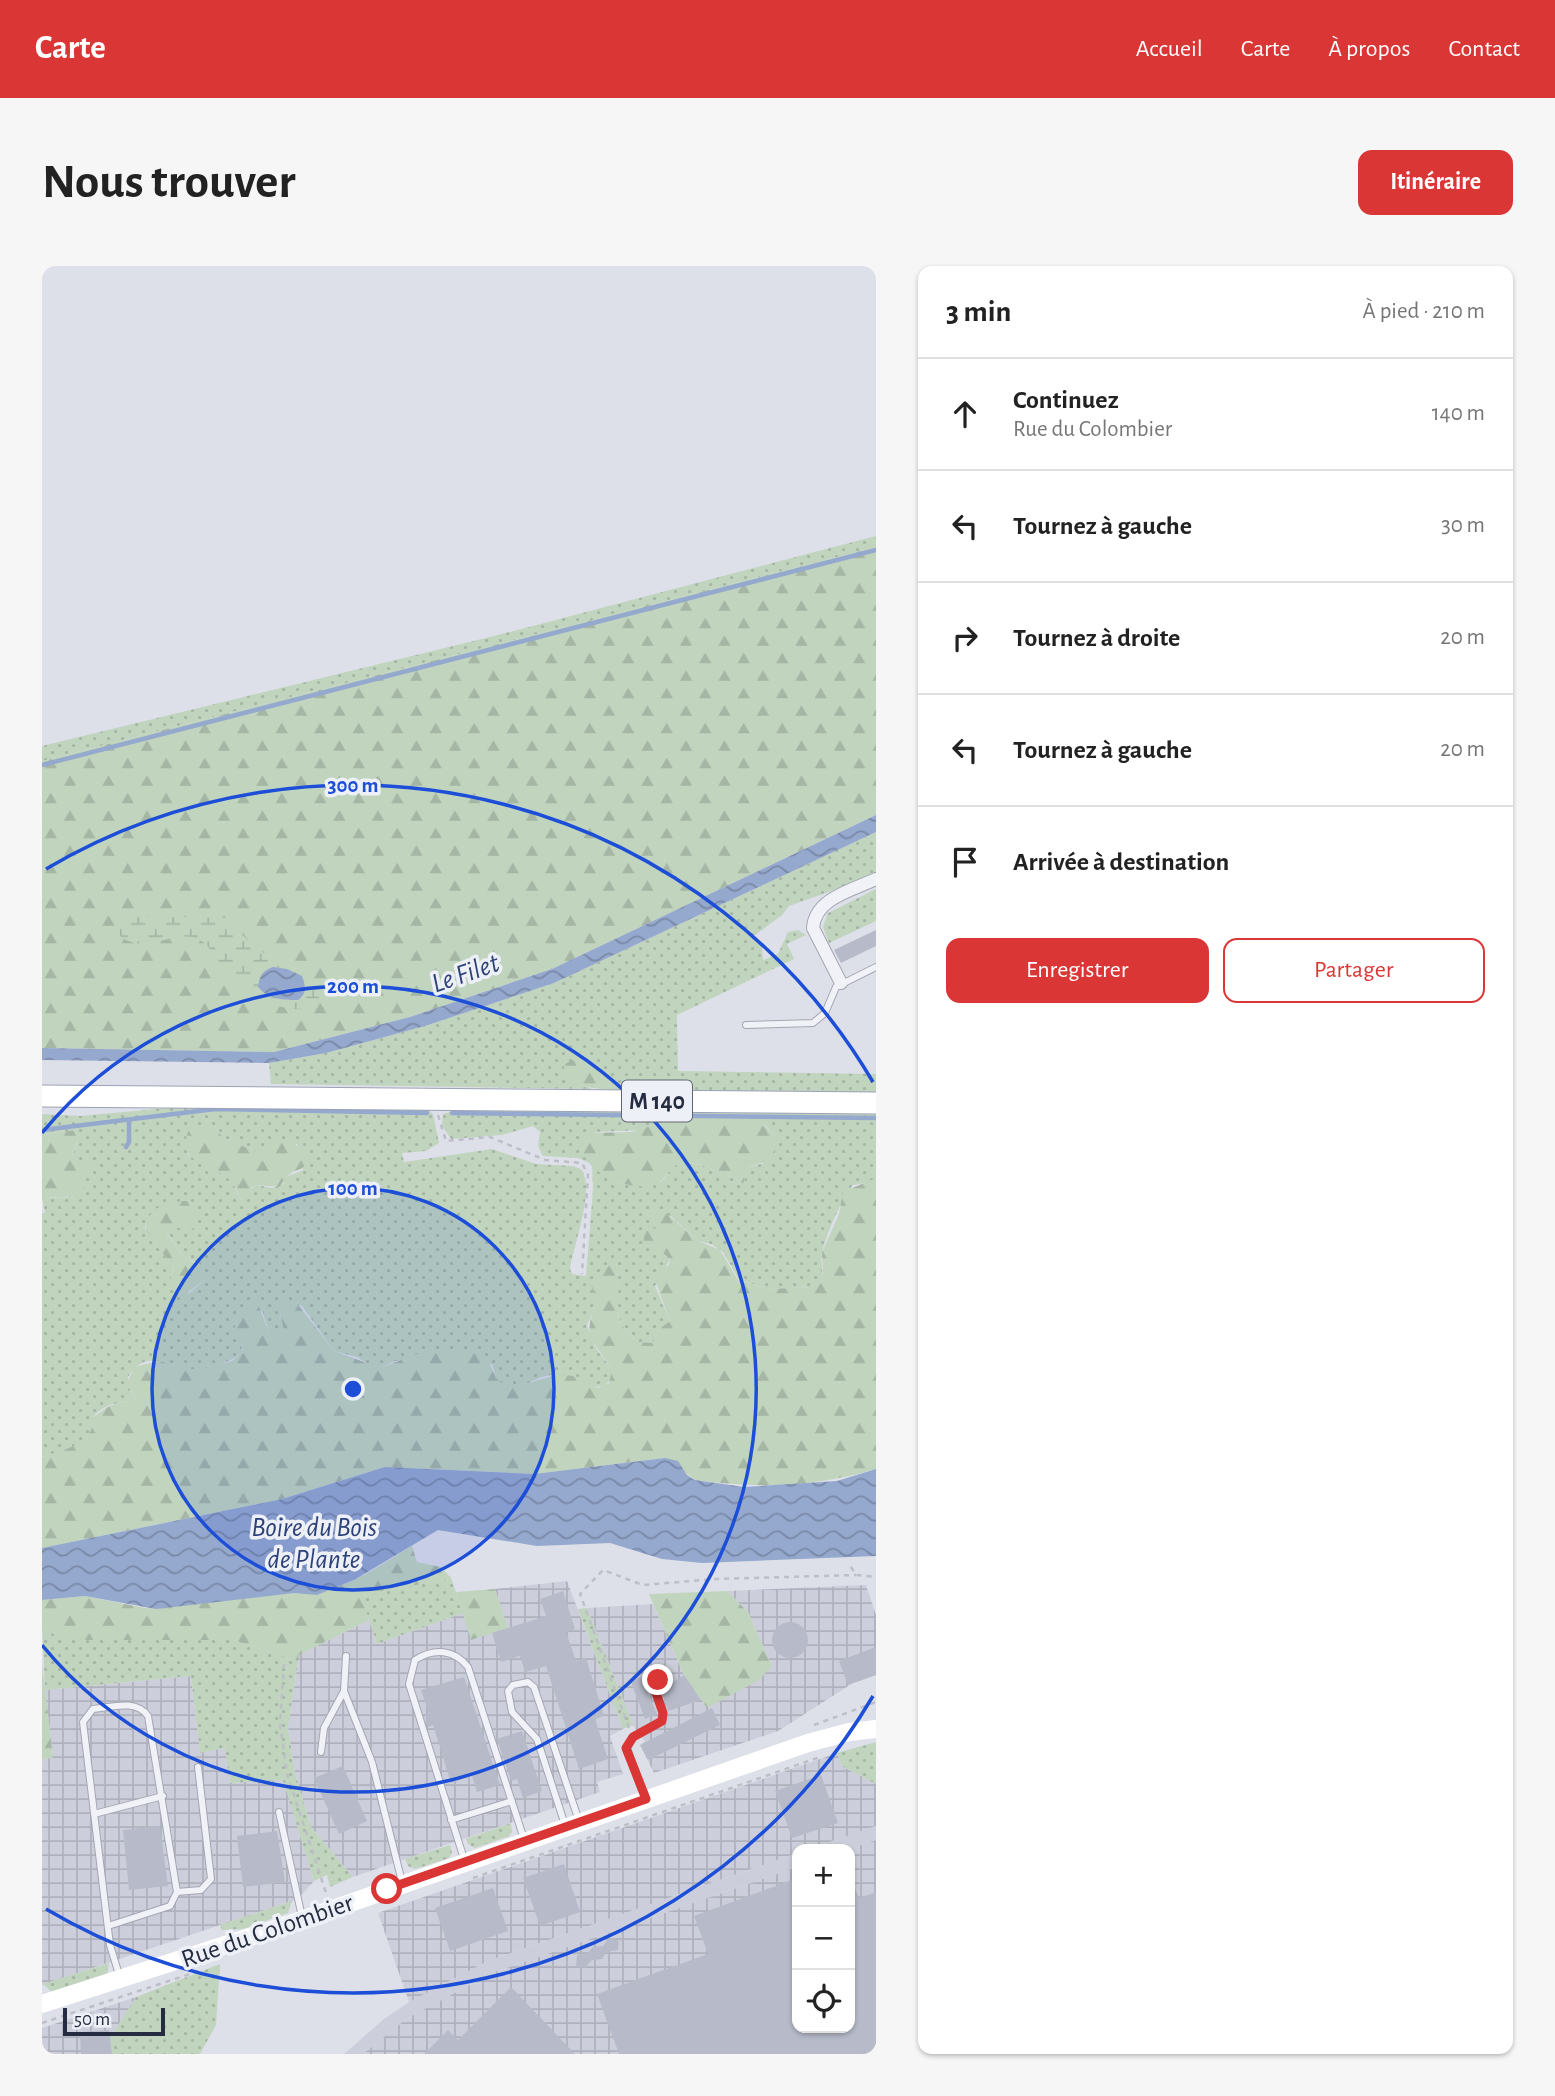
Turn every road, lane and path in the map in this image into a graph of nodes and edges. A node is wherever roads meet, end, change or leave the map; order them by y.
1 (876, 879) edge
2 (876, 968) edge
3 (841, 983) junction
4 (746, 1025) dead end
5 (42, 1096) edge
6 (438, 1098) junction
7 (876, 1103) edge
8 (582, 1274) dead end
9 (851, 1567) dead end
10 (856, 1575) junction
11 (876, 1577) edge
12 (346, 1656) dead end
13 (284, 1664) dead end
14 (668, 1676) dead end
15 (344, 1692) junction
16 (876, 1702) edge
17 (876, 1716) edge
18 (876, 1729) edge
19 (550, 1735) junction
20 (633, 1737) junction
21 (537, 1739) junction
22 (808, 1743) junction
23 (321, 1752) dead end
24 (198, 1767) dead end
25 (163, 1796) junction
26 (646, 1799) junction
27 (512, 1801) junction
28 (279, 1812) dead end
29 (94, 1814) junction
30 (452, 1821) junction
31 (572, 1825) junction
32 (524, 1841) junction
33 (465, 1862) junction
34 (402, 1884) junction
35 (177, 1892) junction
36 (331, 1909) junction
37 (302, 1919) junction
38 (108, 1926) junction
39 (121, 1979) junction
40 (42, 2004) edge

1 - 3 street
2 - 3 lane
3 - 4 lane
5 - 6 main road, M 140
6 - 7 main road, M 140
6 - 8 path
9 - 10 path
10 - 11 path
10 - 20 path
12 - 15 lane
13 - 36 path
14 - 20 lane
15 - 23 lane
15 - 34 lane
16 - 22 path
17 - 22 main road, Rue du Colombier
18 - 22 main road, Rue du Colombier
19 - 21 lane
19 - 21 lane
19 - 31 lane
20 - 26 lane
21 - 31 lane
22 - 26 main road, Rue du Colombier
24 - 35 lane
25 - 29 lane
25 - 29 lane
25 - 35 lane
26 - 31 main road, Rue du Colombier
27 - 30 lane
27 - 30 lane
27 - 32 lane
28 - 37 lane
29 - 38 lane
30 - 33 lane
31 - 32 main road, Rue du Colombier
32 - 33 main road, Rue du Colombier
33 - 34 main road, Rue du Colombier
34 - 36 main road, Rue du Colombier
35 - 38 lane
36 - 37 main road, Rue du Colombier
37 - 39 main road, Rue du Colombier
38 - 39 lane
39 - 40 main road, Rue du Colombier

